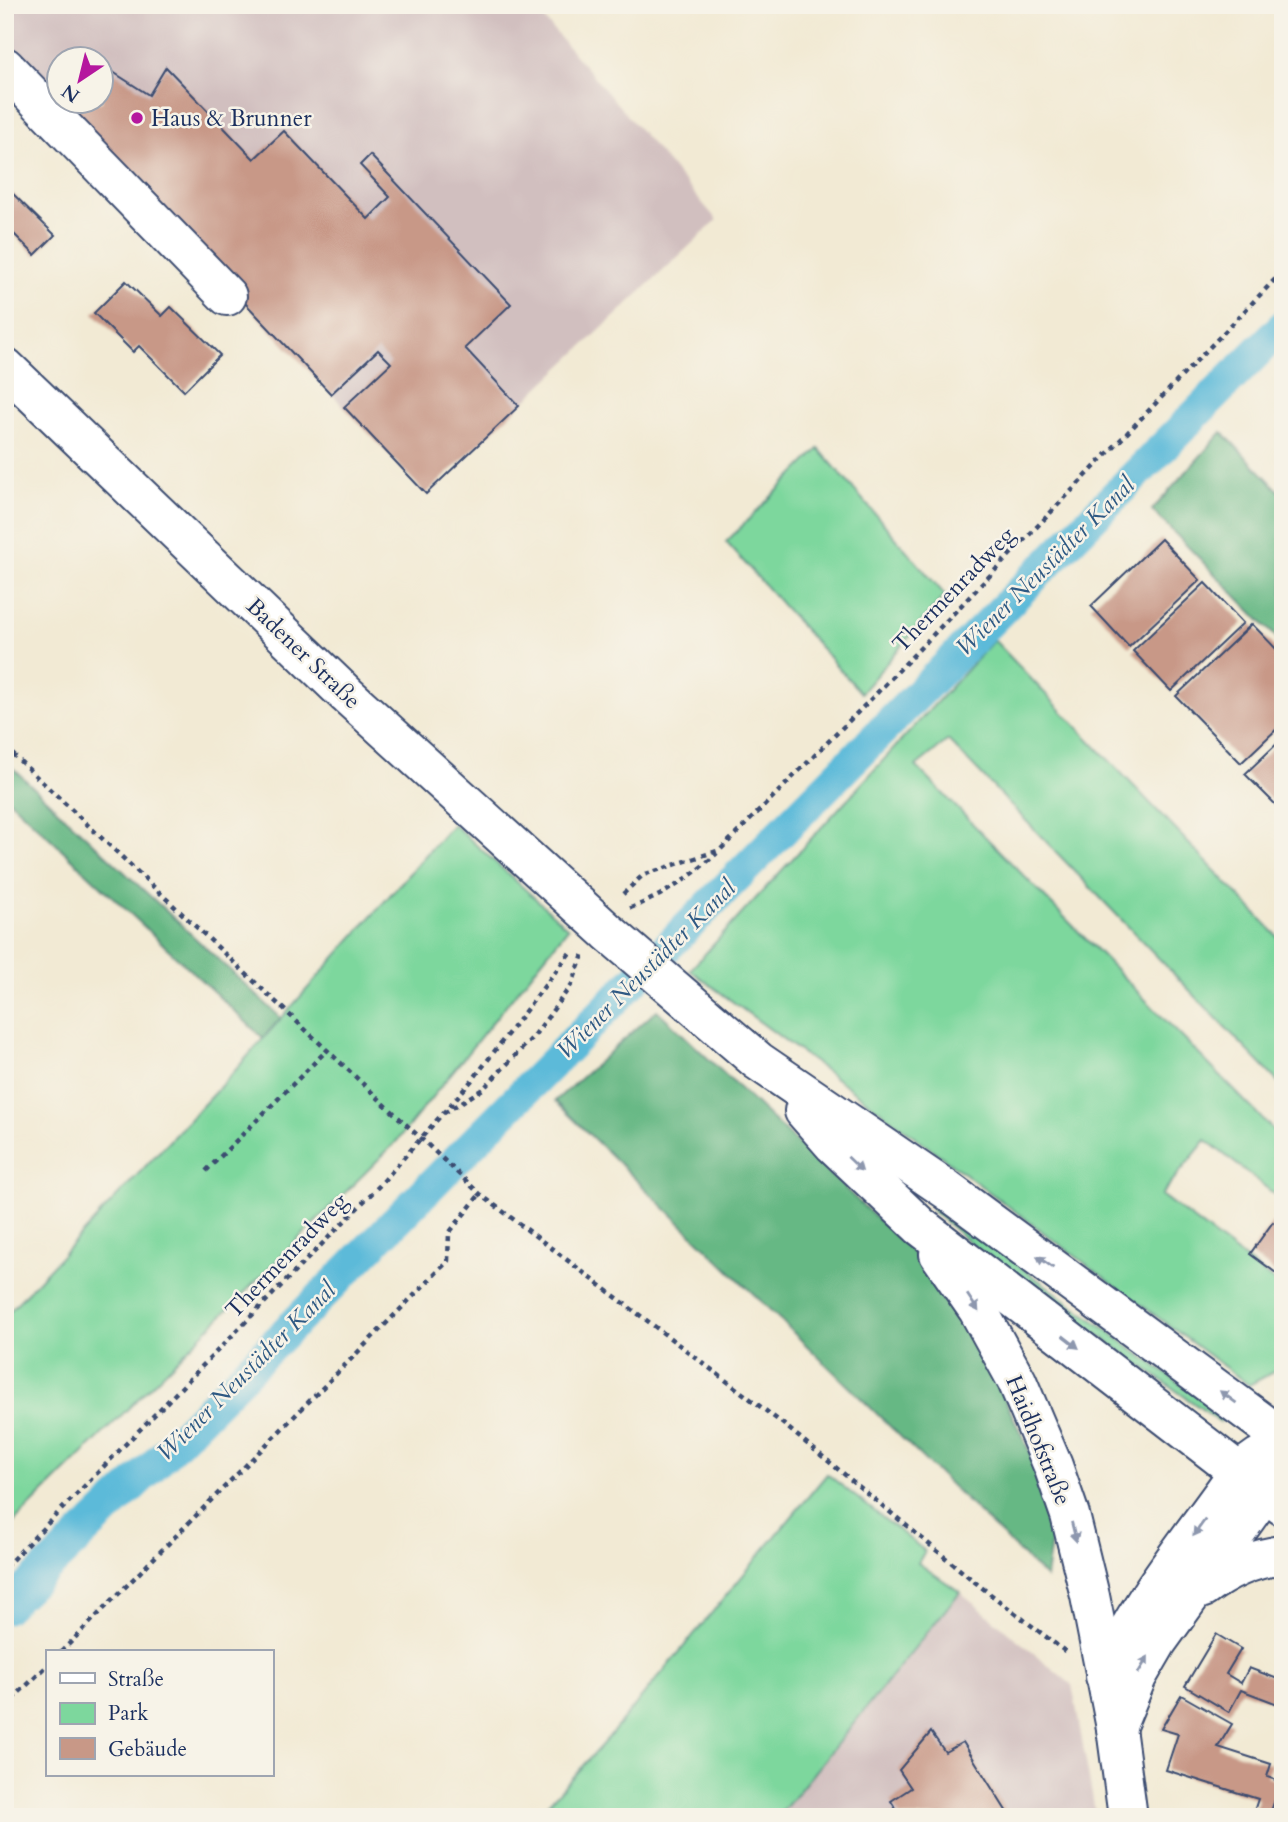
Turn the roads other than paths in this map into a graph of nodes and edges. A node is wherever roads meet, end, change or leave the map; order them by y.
1 (5, 66) edge
2 (227, 296) dead end
3 (5, 367) edge
4 (758, 1060) junction
5 (920, 1226) junction
6 (1283, 1439) edge
7 (1262, 1490) edge
8 (1283, 1555) edge
9 (1188, 1600) junction
10 (1105, 1676) junction
11 (1116, 1728) junction
12 (1128, 1817) edge

1 - 2 main road
3 - 4 main road, Badener Straße
4 -> 5 main road
6 -> 4 main road
5 -> 7 main road
5 -> 10 main road, Haidhofstraße
6 - 7 main road, Haidhofstraße
7 - 9 main road, Haidhofstraße
7 -> 10 main road, Haidhofstraße
8 - 9 main road, Haidhofstraße
11 -> 9 main road, Haidhofstraße
10 - 11 main road, Haidhofstraße
11 - 12 main road, Haidhofstraße

